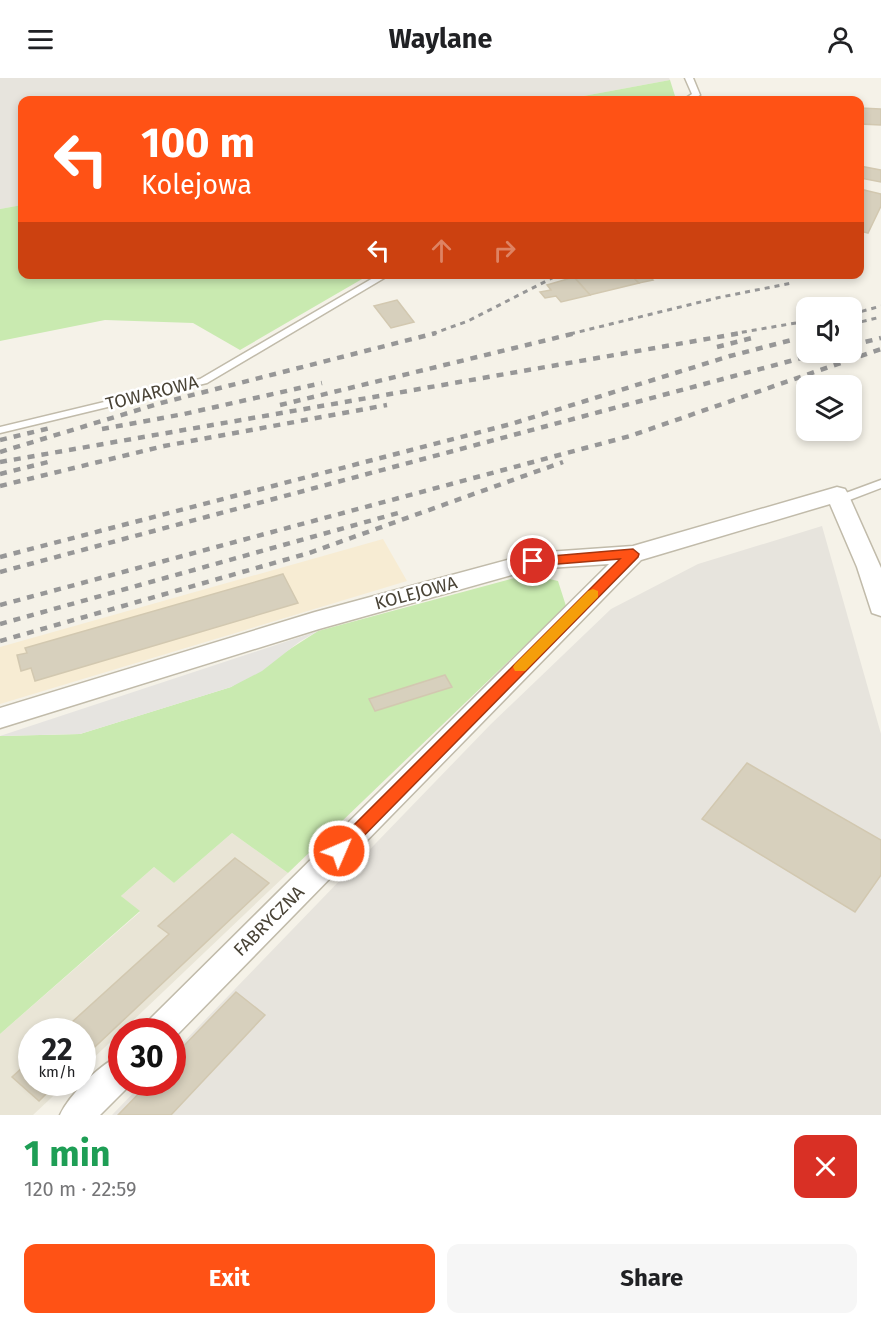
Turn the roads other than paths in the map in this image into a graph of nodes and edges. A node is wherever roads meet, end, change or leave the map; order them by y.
1 (689, 78) edge
2 (694, 96) edge
3 (378, 279) edge
4 (0, 430) edge
5 (881, 484) edge
6 (838, 497) junction
7 (633, 554) junction
8 (881, 608) edge
9 (0, 718) edge
10 (173, 1018) edge
11 (108, 1084) edge
12 (76, 1115) edge

1 - 2 lane
3 - 4 lane, TOWAROWA
5 - 6 lane
6 - 7 street, KOLEJOWA
6 - 8 street
7 - 9 street, KOLEJOWA
7 - 10 street, FABRYCZNA
11 - 12 street

